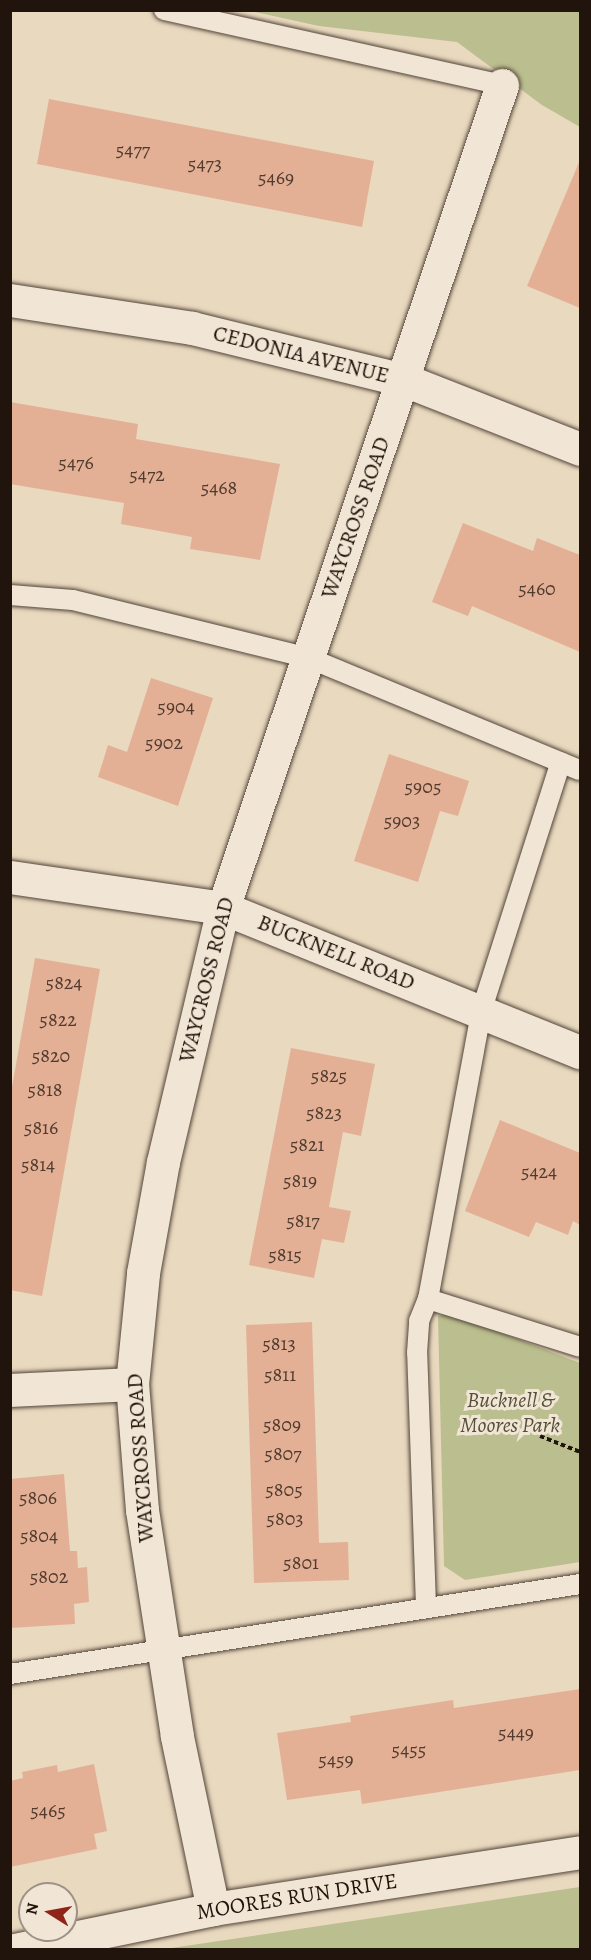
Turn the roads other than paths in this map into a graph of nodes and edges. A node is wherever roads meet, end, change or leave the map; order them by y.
1 (164, 10) edge
2 (502, 85) joint
3 (10, 300) edge
4 (404, 380) junction
5 (580, 449) edge
6 (10, 595) edge
7 (309, 658) junction
8 (561, 762) junction
9 (580, 770) edge
10 (10, 877) edge
11 (223, 908) junction
12 (481, 1012) junction
13 (580, 1052) edge
14 (428, 1299) junction
15 (580, 1347) edge
16 (132, 1384) junction
17 (10, 1390) edge
18 (580, 1584) edge
19 (426, 1606) junction
20 (162, 1653) junction
21 (10, 1674) edge
22 (580, 1852) edge
23 (213, 1909) junction
24 (14, 1950) edge

1 - 2 lane
2 - 4 street, WAYCROSS ROAD
3 - 4 street, CEDONIA AVENUE
4 - 5 street, CEDONIA AVENUE
4 - 7 street, WAYCROSS ROAD
6 - 7 lane
7 - 8 lane
7 - 11 street, WAYCROSS ROAD
8 - 9 lane
8 - 12 lane
10 - 11 street, BUCKNELL ROAD
11 - 12 street, BUCKNELL ROAD
11 - 16 street, WAYCROSS ROAD
12 - 13 street, BUCKNELL ROAD
12 - 14 lane
14 - 15 lane
14 - 19 lane
16 - 17 street
16 - 20 street, WAYCROSS ROAD
18 - 19 lane
19 - 20 lane
20 - 21 lane
20 - 23 street, WAYCROSS ROAD
22 - 23 street, MOORES RUN DRIVE
23 - 24 street, MOORES RUN DRIVE

